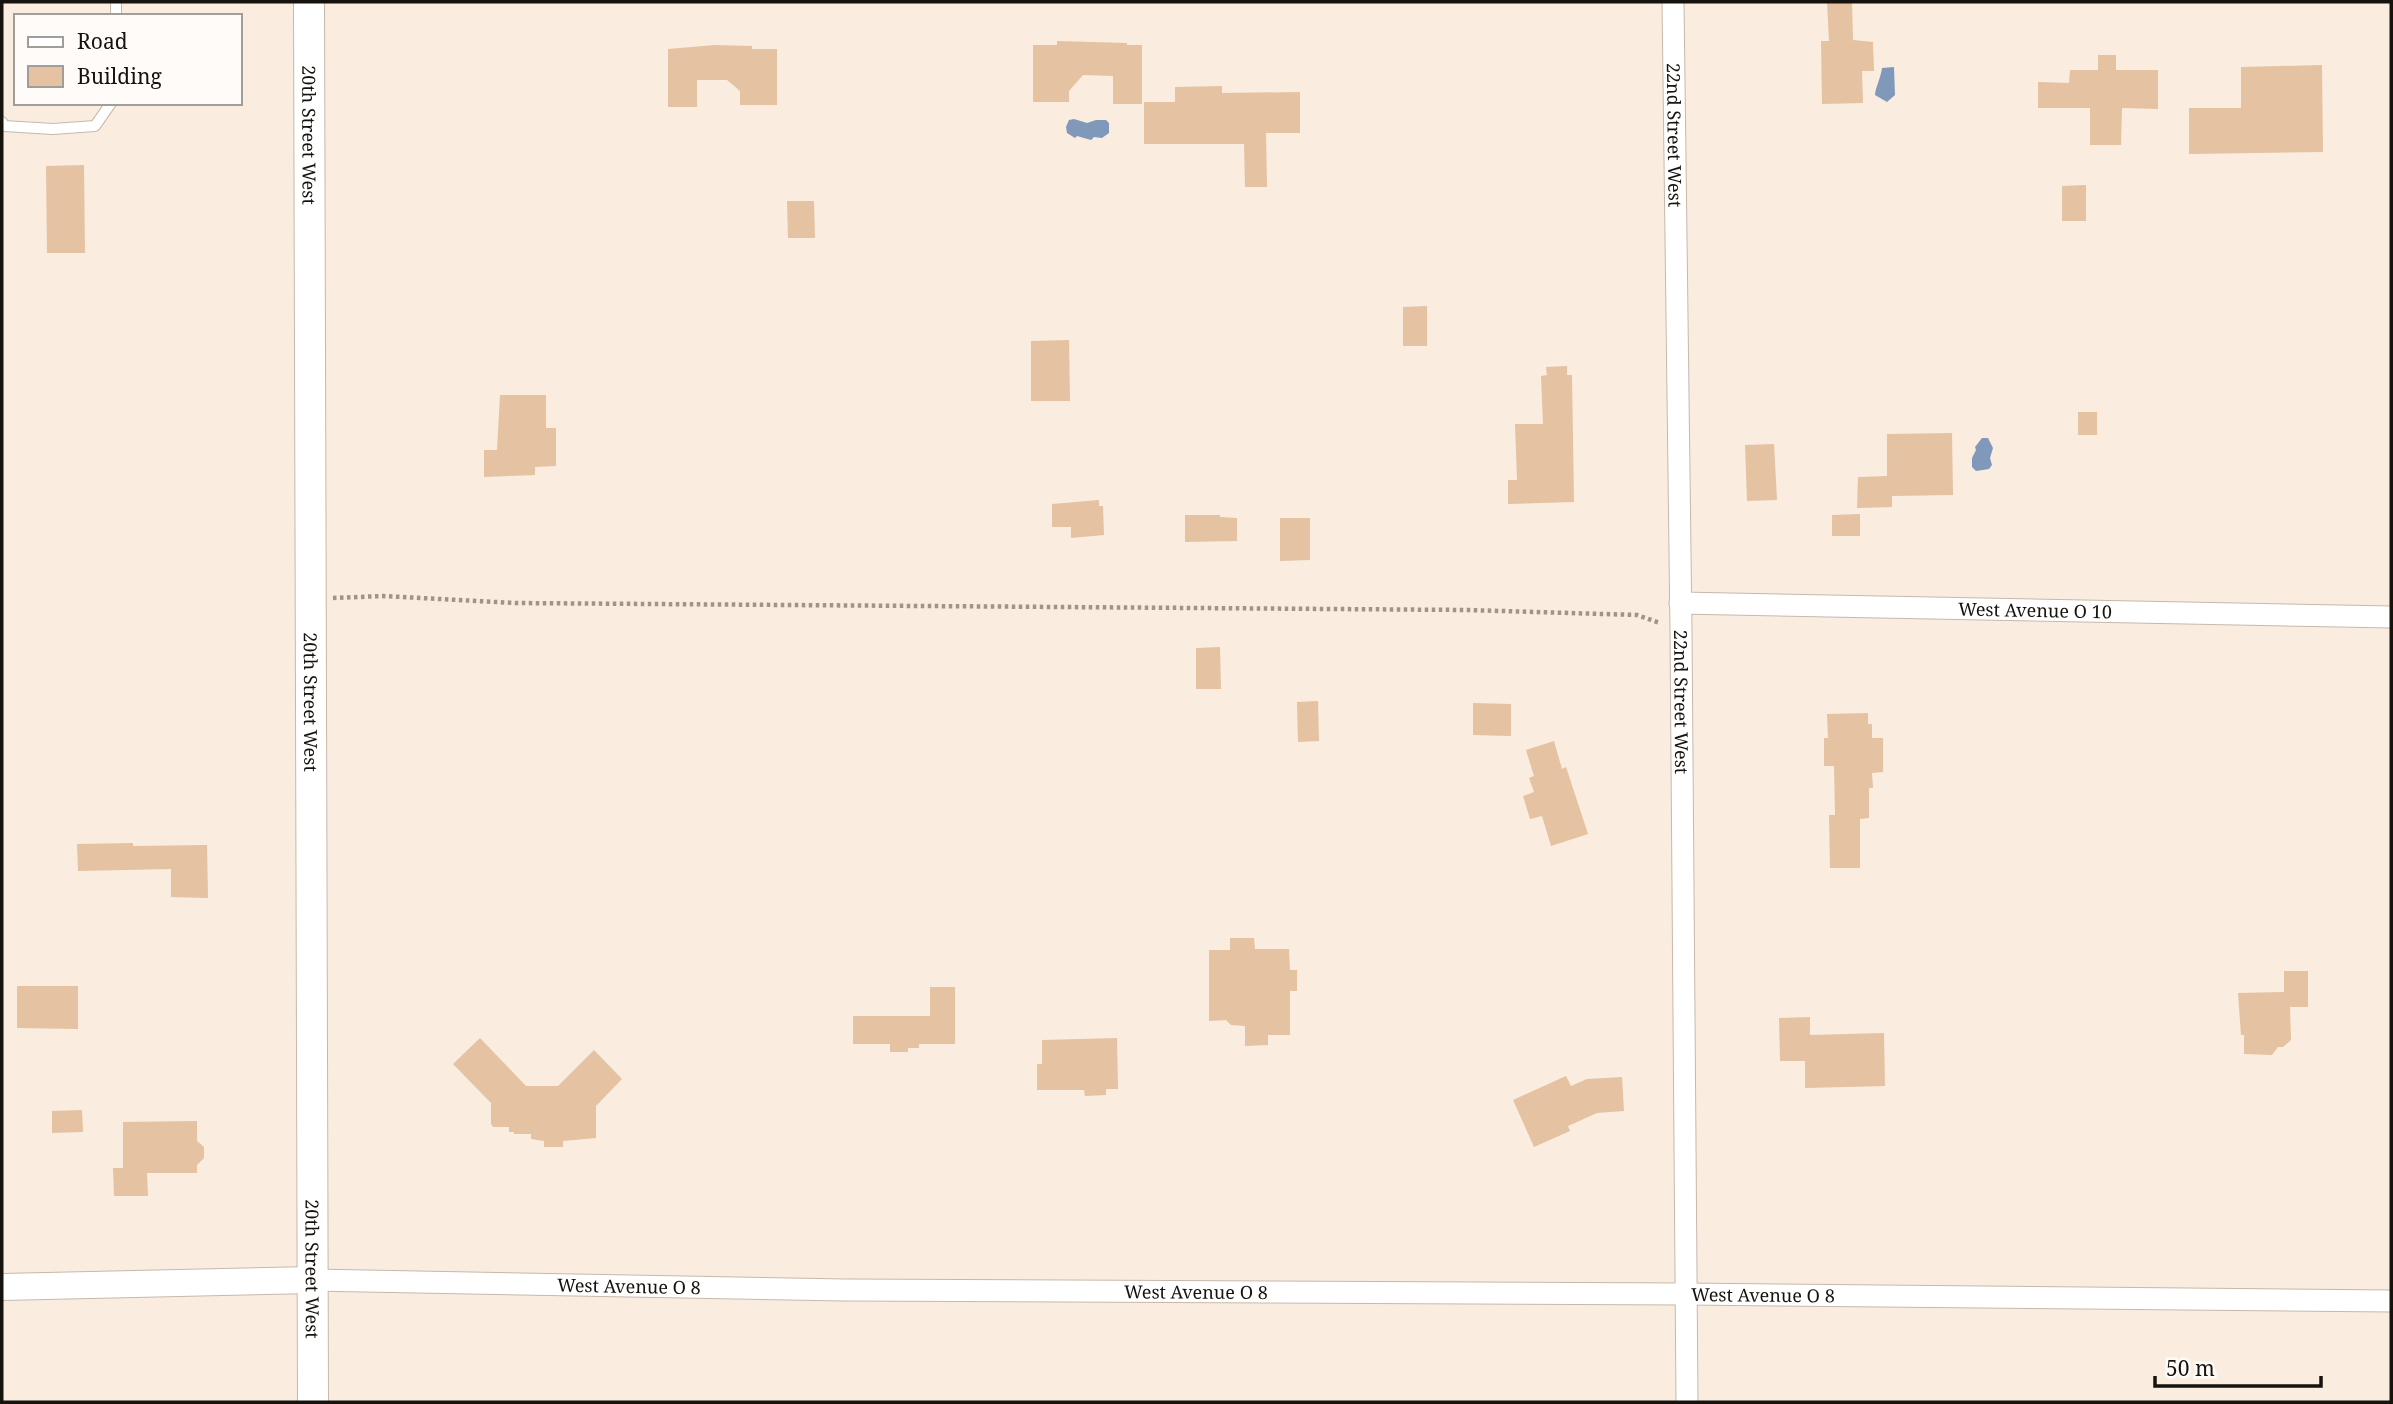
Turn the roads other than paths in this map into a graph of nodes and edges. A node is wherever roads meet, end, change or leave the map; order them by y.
1 (309, 2) edge
2 (1673, 2) edge
3 (110, 105) edge
4 (2, 122) edge
5 (1680, 603) junction
6 (2391, 617) edge
7 (312, 1280) junction
8 (2, 1287) edge
9 (1685, 1294) junction
10 (2391, 1301) edge
11 (313, 1402) edge
12 (1687, 1402) edge

1 - 7 main road, 20th Street West
2 - 5 street, 22nd Street West
3 - 4 lane
5 - 6 street, West Avenue O 10
5 - 9 street, 22nd Street West
7 - 8 street, West Avenue O 8
7 - 9 street, West Avenue O 8
7 - 11 main road, 20th Street West
9 - 10 street, West Avenue O 8
9 - 12 street, 22nd Street West

